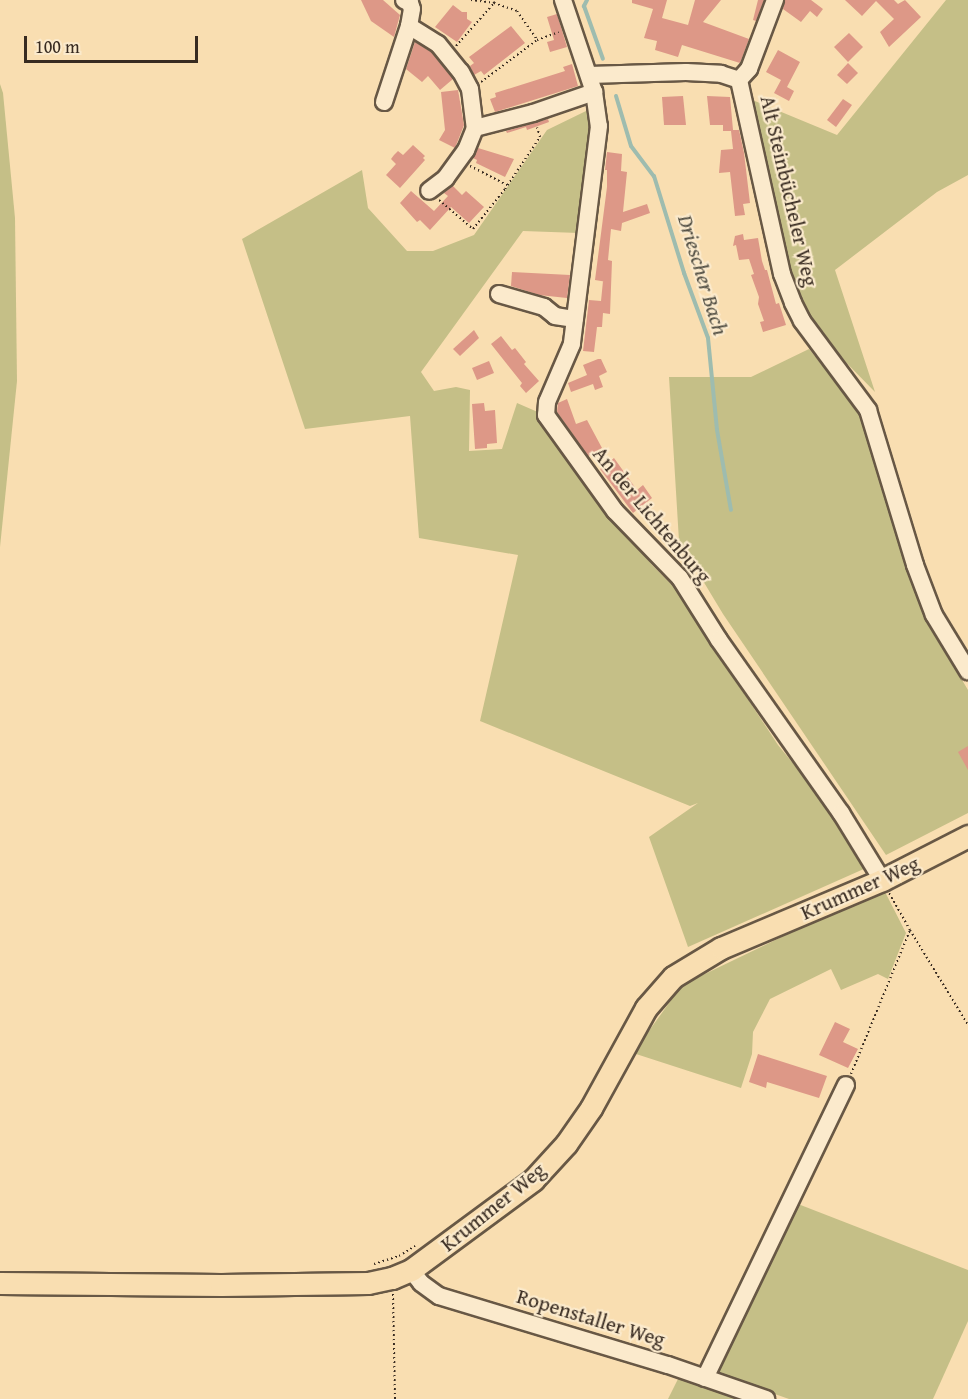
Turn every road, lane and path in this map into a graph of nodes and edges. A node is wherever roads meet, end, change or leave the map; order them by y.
1 (404, 0) edge
2 (471, 0) edge
3 (498, 0) edge
4 (563, 0) edge
5 (775, 0) edge
6 (494, 2) edge
7 (409, 26) junction
8 (570, 28) junction
9 (537, 40) junction
10 (447, 56) junction
11 (589, 75) junction
12 (739, 80) junction
13 (470, 89) junction
14 (594, 92) junction
15 (384, 102) dead end
16 (533, 113) junction
17 (475, 128) junction
18 (459, 160) junction
19 (507, 185) junction
20 (429, 191) joint
21 (499, 294) dead end
22 (575, 319) junction
23 (968, 671) edge
24 (968, 836) edge
25 (882, 880) junction
26 (910, 930) junction
27 (968, 1025) edge
28 (846, 1085) joint
29 (402, 1274) junction
30 (0, 1283) edge
31 (705, 1378) junction
32 (395, 1399) edge
33 (766, 1399) edge

1 - 7 street
2 - 6 path
3 - 6 path
4 - 8 street, An der Lichtenburg
5 - 12 street
6 - 9 path
6 - 10 path
7 - 10 street
7 - 15 street
8 - 9 path
8 - 11 street, An der Lichtenburg
9 - 13 path
10 - 13 street
11 - 12 street, Alt Steinbücheler Weg
11 - 14 street, An der Lichtenburg
12 - 23 street, Alt Steinbücheler Weg
13 - 17 street
14 - 16 street
14 - 22 street, An der Lichtenburg
16 - 17 street
16 - 19 path
17 - 18 street
18 - 19 path
18 - 20 street
19 - 20 path
21 - 22 street
22 - 25 street, An der Lichtenburg
24 - 25 main road, Krummer Weg
25 - 26 path
25 - 29 main road, Krummer Weg
26 - 27 path
26 - 28 path
28 - 31 street
29 - 30 main road, Krummer Weg
29 - 31 street, Ropenstaller Weg
29 - 32 path
31 - 33 street, Ropenstaller Weg

